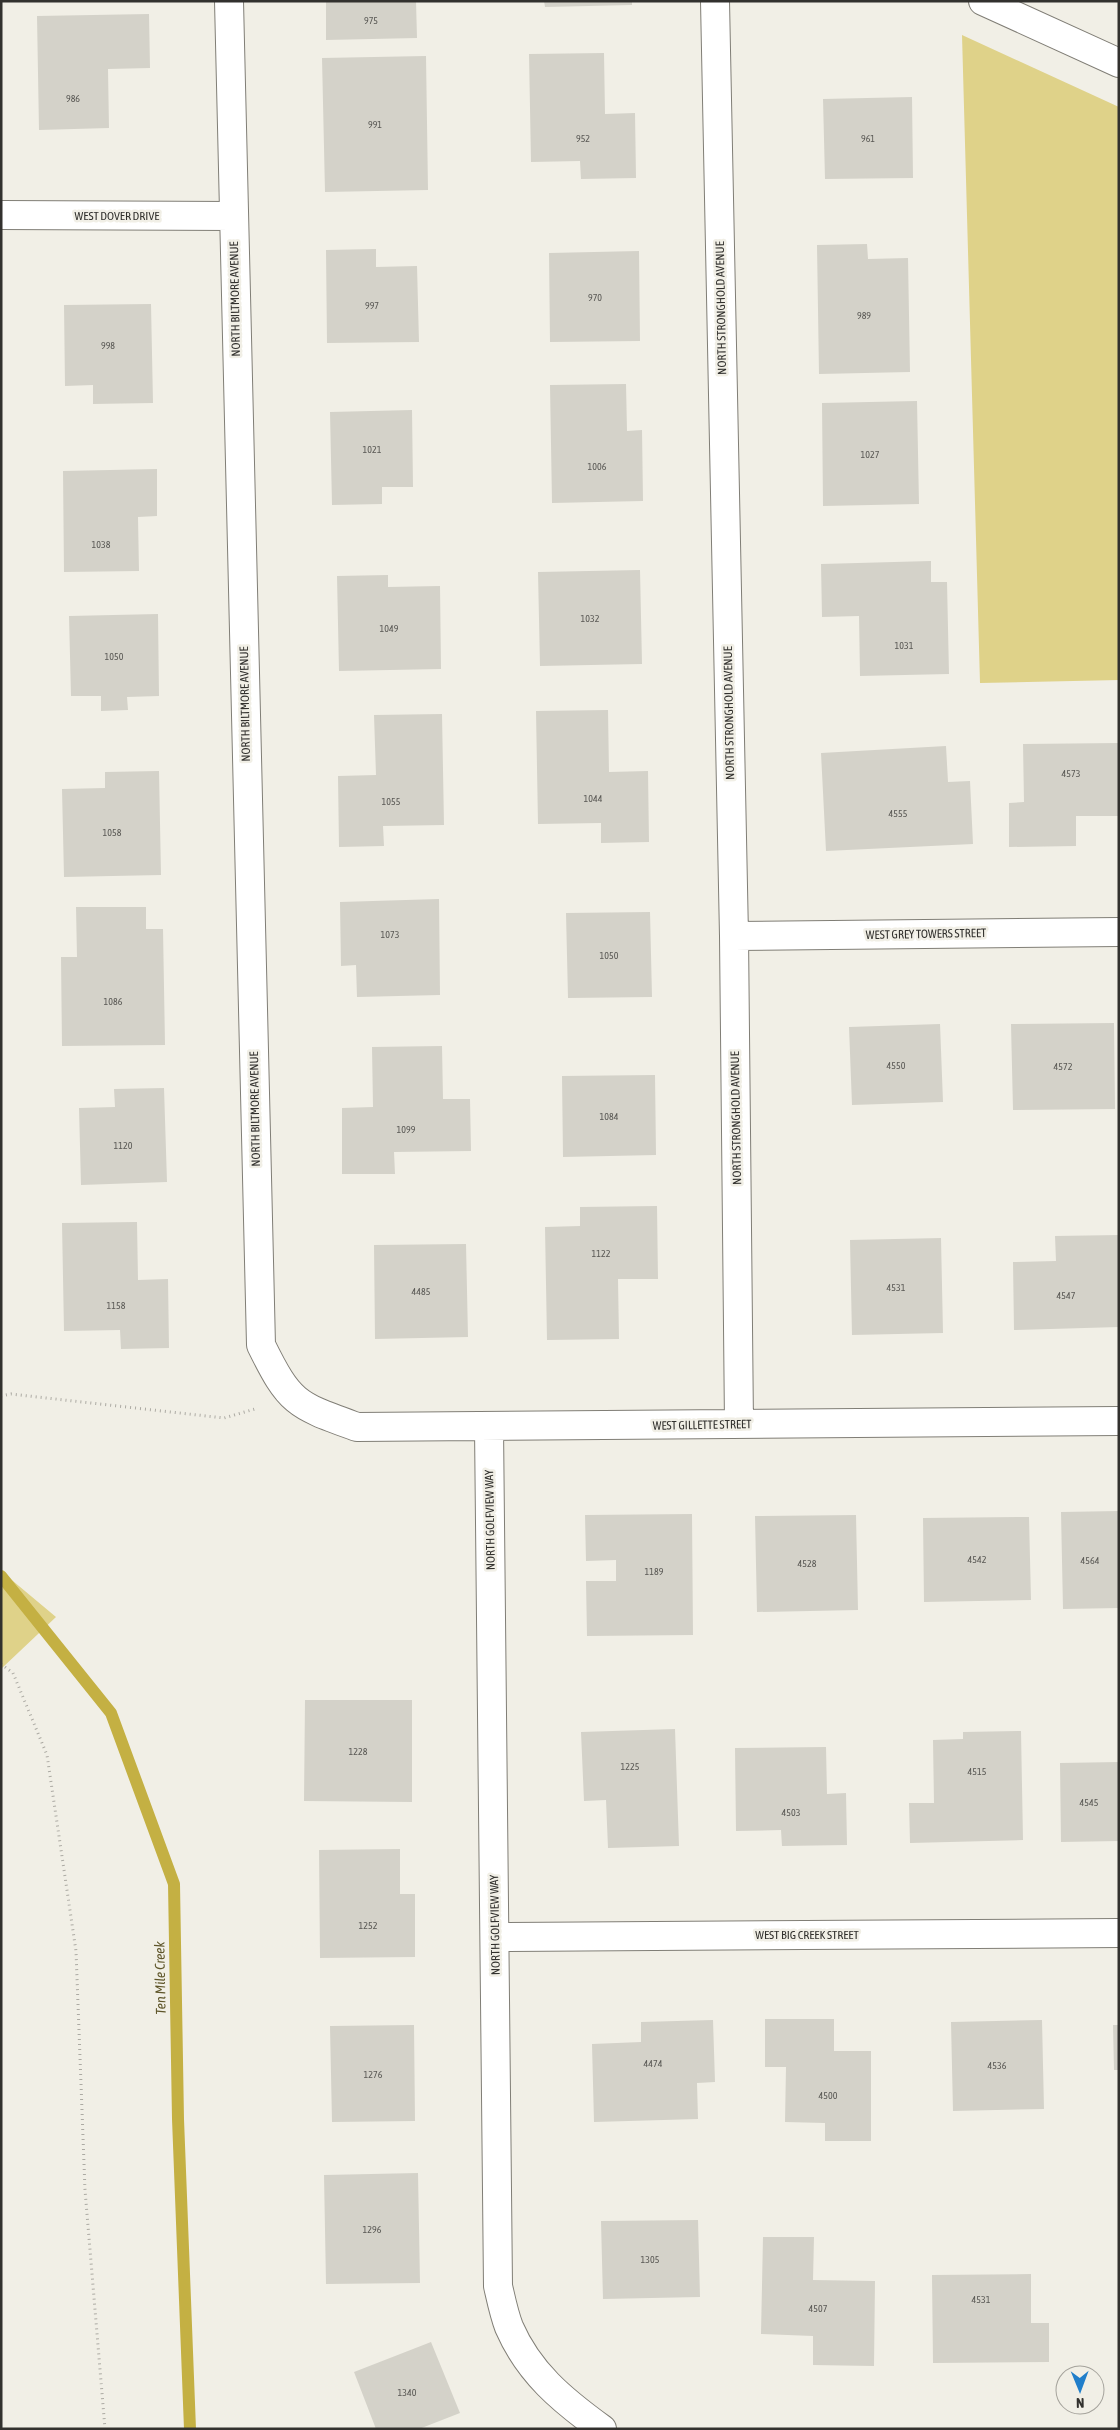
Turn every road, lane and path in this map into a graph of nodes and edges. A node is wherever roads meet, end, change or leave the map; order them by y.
1 (229, 1) edge
2 (715, 1) edge
3 (983, 1) edge
4 (1119, 63) edge
5 (1, 216) edge
6 (233, 216) junction
7 (1119, 932) edge
8 (734, 936) junction
9 (1, 1396) edge
10 (292, 1398) junction
11 (1119, 1421) edge
12 (739, 1424) junction
13 (489, 1426) junction
14 (1, 1664) edge
15 (1119, 1933) edge
16 (495, 1937) junction
17 (105, 2429) edge
18 (602, 2429) edge

1 - 6 street, NORTH BILTMORE AVENUE
2 - 8 street, NORTH STRONGHOLD AVENUE
3 - 4 street
5 - 6 street, WEST DOVER DRIVE
6 - 10 street, NORTH BILTMORE AVENUE
7 - 8 street, WEST GREY TOWERS STREET
8 - 12 street, NORTH STRONGHOLD AVENUE
9 - 10 path
10 - 13 street, WEST GILLETTE STREET
11 - 12 street, WEST GILLETTE STREET
12 - 13 street, WEST GILLETTE STREET
13 - 16 street, NORTH GOLFVIEW WAY
14 - 17 path
15 - 16 street, WEST BIG CREEK STREET
16 - 18 street, NORTH GOLFVIEW WAY

